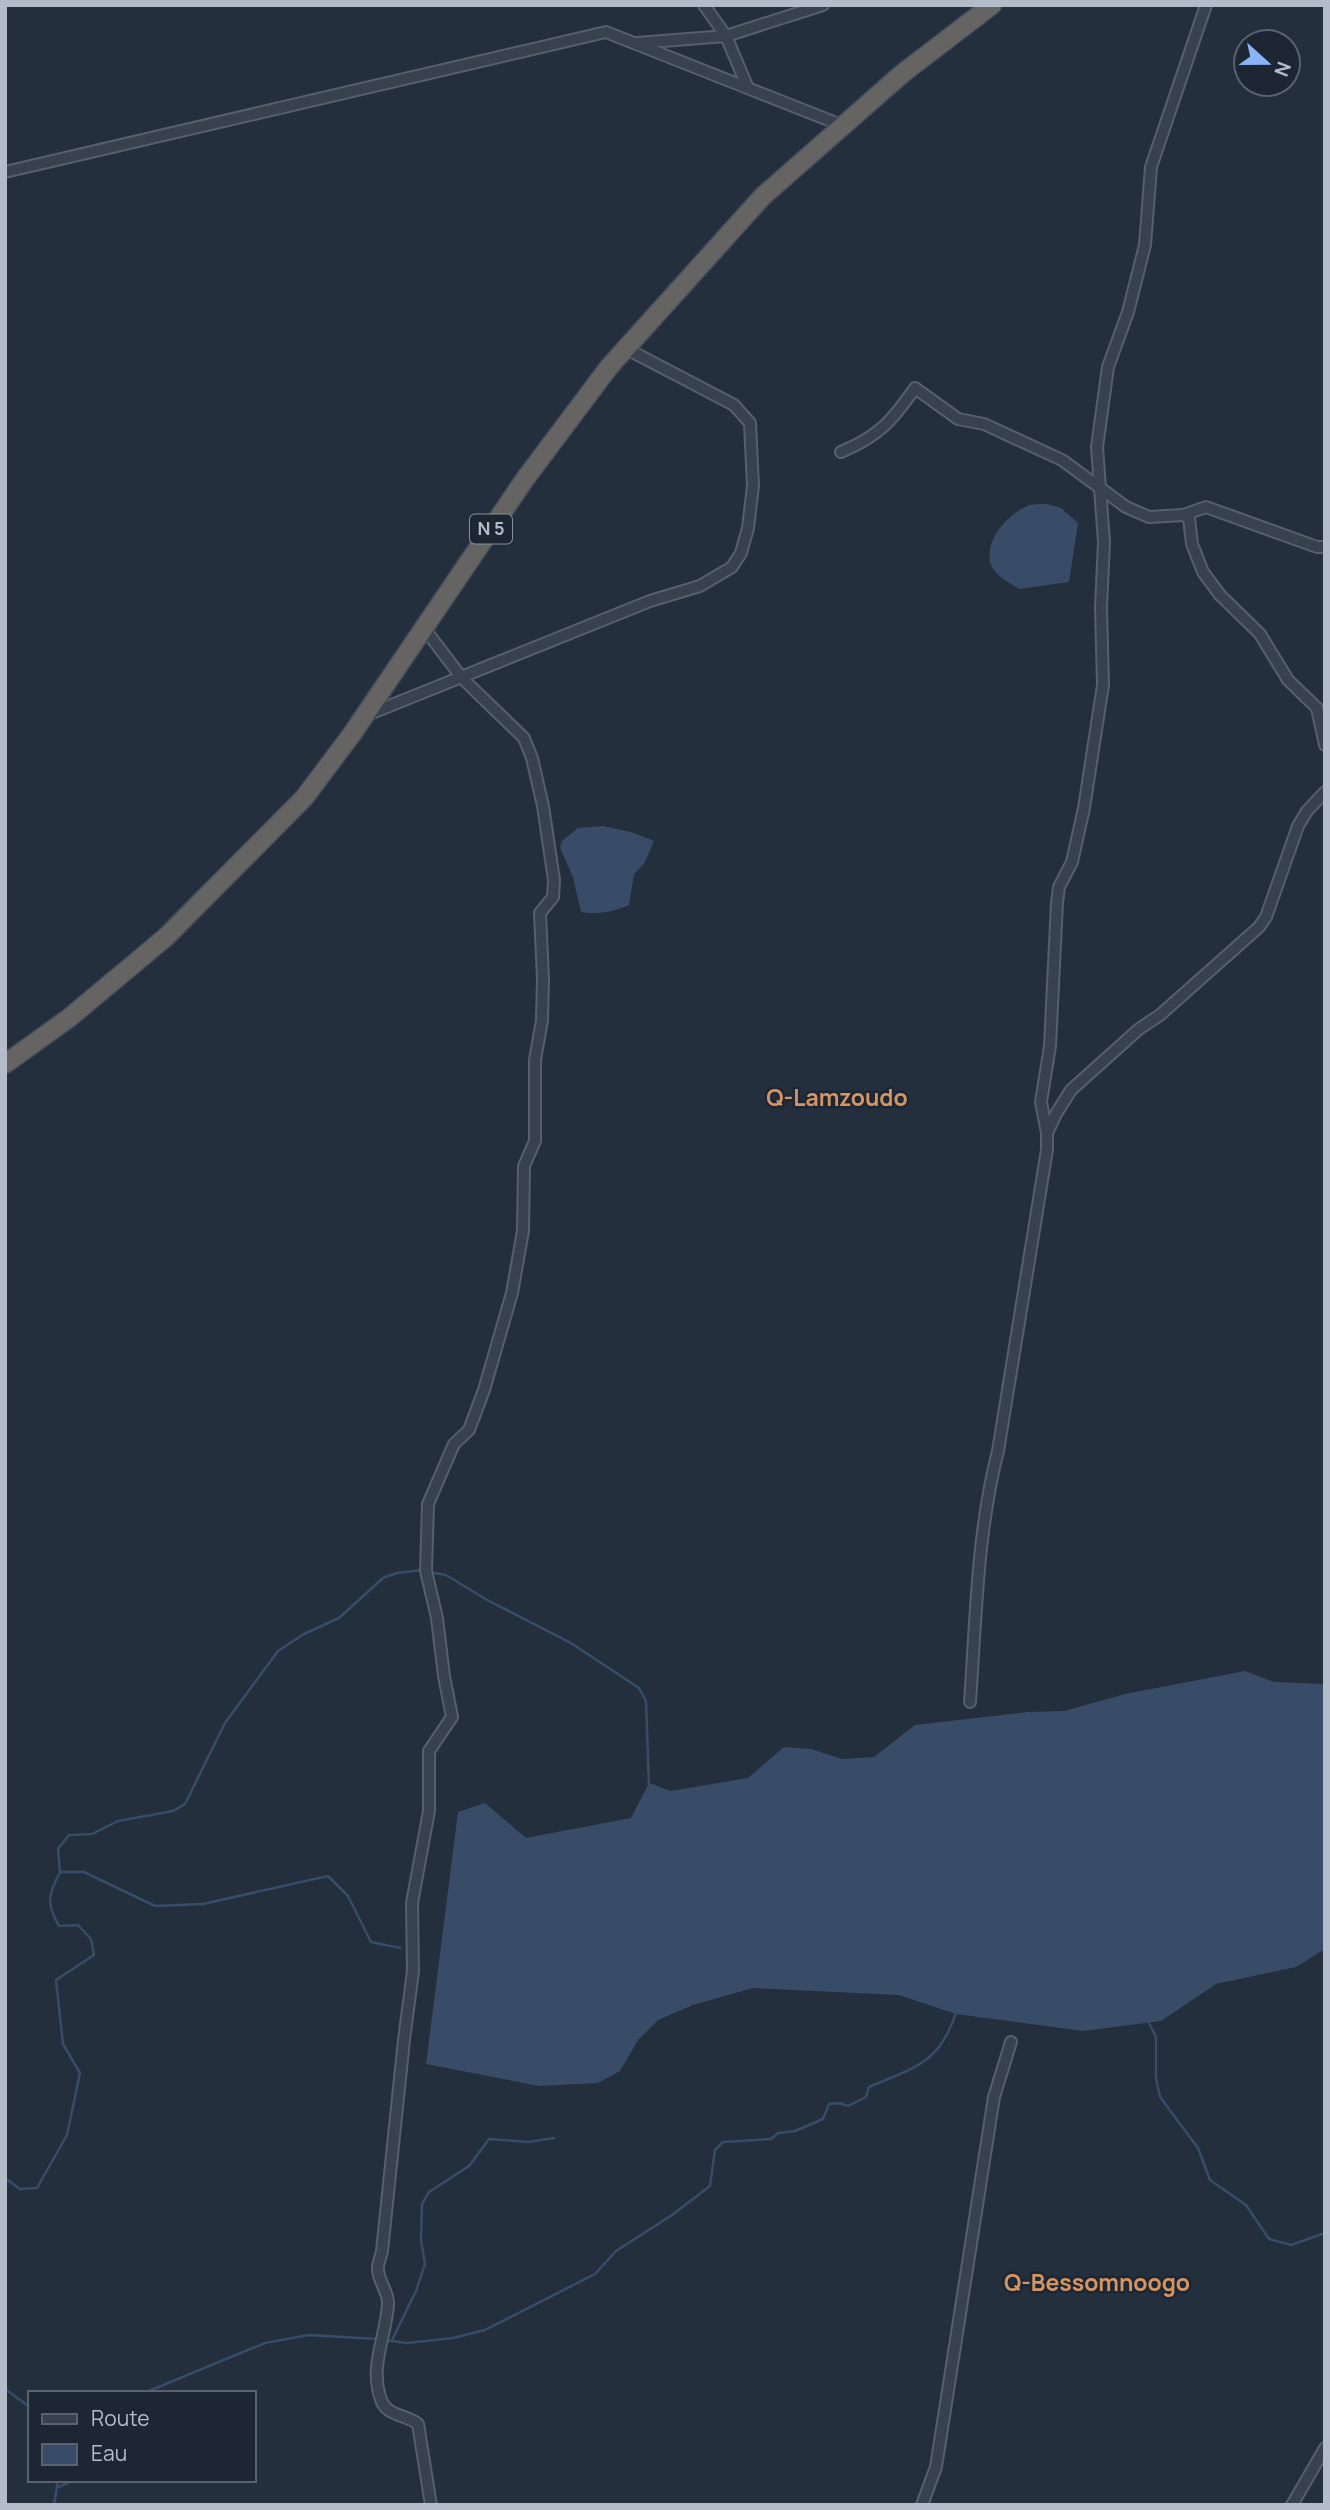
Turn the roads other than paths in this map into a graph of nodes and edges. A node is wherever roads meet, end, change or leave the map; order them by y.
1 (704, 5) edge
2 (823, 5) edge
3 (992, 5) edge
4 (1206, 5) edge
5 (726, 36) junction
6 (634, 43) junction
7 (747, 86) junction
8 (841, 125) junction
9 (5, 172) edge
10 (625, 348) junction
11 (841, 452) dead end
12 (1101, 490) junction
13 (1184, 515) junction
14 (1325, 547) edge
15 (424, 628) junction
16 (462, 678) junction
17 (364, 716) junction
18 (1325, 745) edge
19 (1325, 792) edge
20 (5, 1064) edge
21 (1047, 1133) junction
22 (970, 1702) dead end
23 (1011, 2042) dead end
24 (1325, 2448) edge
25 (431, 2505) edge
26 (922, 2505) edge
27 (1292, 2505) edge

1 - 5 street
2 - 5 street
3 - 8 highway, N 5
4 - 12 street
5 - 6 street
5 - 7 street
6 - 7 street
6 - 9 street
7 - 8 street
8 - 10 highway, N 5
10 - 15 highway, N 5
10 - 16 street
11 - 12 street
12 - 13 street
12 - 21 street
13 - 14 street
13 - 18 street
15 - 16 street
15 - 17 highway, N 5
16 - 17 street
16 - 25 street
17 - 20 highway, N 5
19 - 21 street
21 - 22 street
23 - 26 street
24 - 27 street

